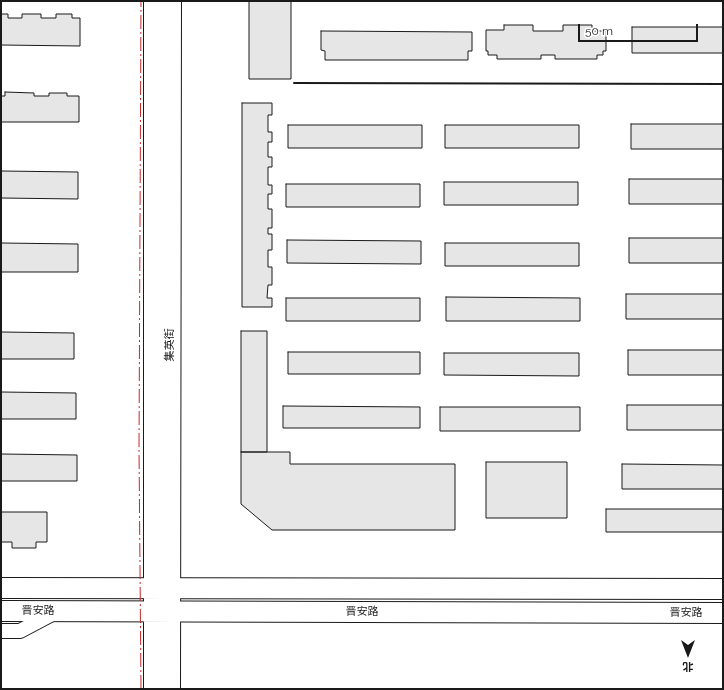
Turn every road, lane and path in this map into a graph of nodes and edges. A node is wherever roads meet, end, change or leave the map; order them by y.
1 (154, 1) edge
2 (170, 1) edge
3 (1, 588) edge
4 (162, 588) junction
5 (723, 589) edge
6 (1, 611) edge
7 (57, 611) junction
8 (162, 612) junction
9 (723, 613) edge
10 (1, 631) edge
11 (154, 689) edge
12 (170, 689) edge

1 - 4 main road, 集英街
2 - 4 main road, 集英街
3 - 4 main road, 晋安路
4 - 5 main road, 晋安路
4 - 8 main road, 集英街
6 - 7 main road, 晋安路
7 - 8 main road, 晋安路
7 - 10 street
8 - 9 main road, 晋安路
8 - 11 main road, 集英街
8 - 12 main road, 集英街

